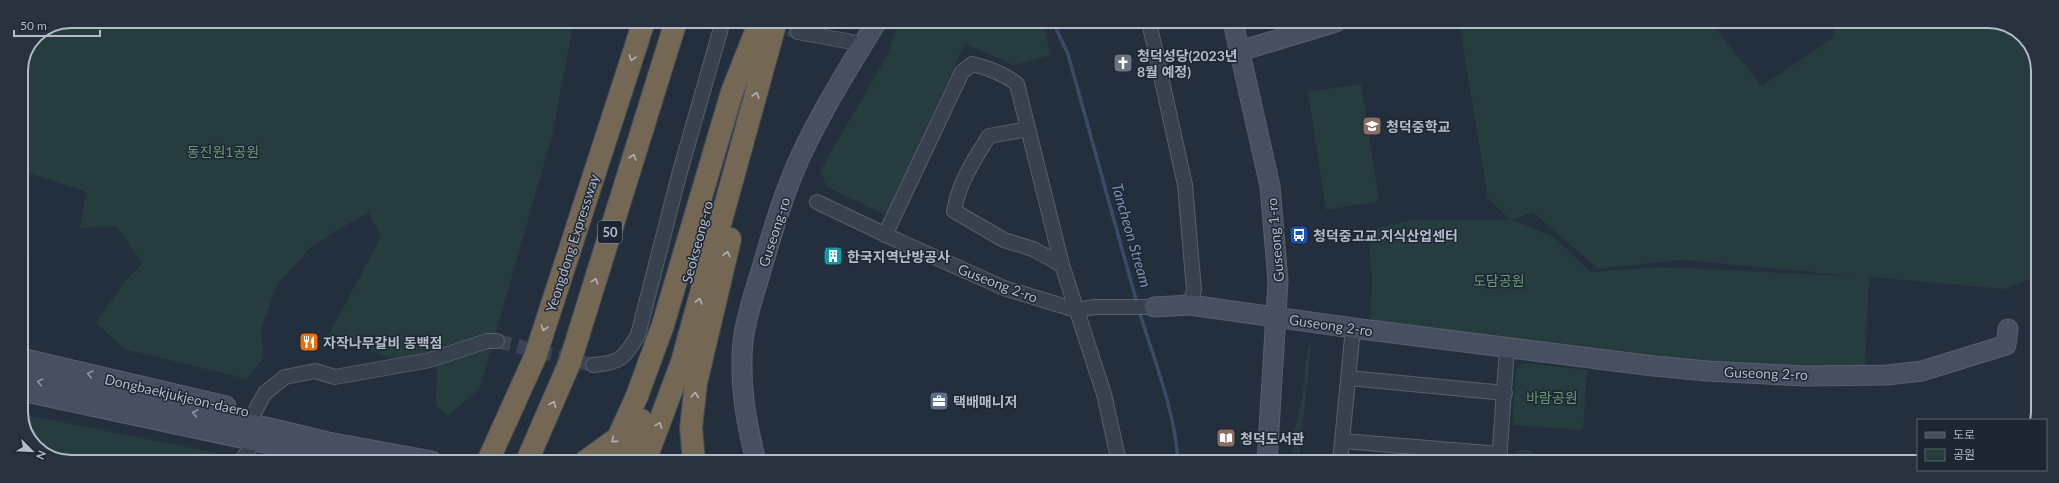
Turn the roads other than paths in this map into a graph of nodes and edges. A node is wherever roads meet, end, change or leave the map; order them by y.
1 (642, 28) edge
2 (674, 28) edge
3 (721, 28) edge
4 (757, 28) edge
5 (760, 28) edge
6 (774, 28) edge
7 (873, 28) edge
8 (1150, 28) edge
9 (1234, 28) edge
10 (1316, 28) edge
11 (798, 32) tunnel mouth
12 (863, 44) junction
13 (1240, 51) junction
14 (746, 128) junction
15 (1028, 129) junction
16 (817, 202) dead end
17 (886, 235) junction
18 (1062, 265) junction
19 (1190, 305) junction
20 (1154, 307) joint
21 (1076, 310) junction
22 (1278, 317) junction
23 (1353, 328) junction
24 (2008, 329) dead end
25 (497, 341) tunnel mouth
26 (1507, 348) junction
27 (28, 360) edge
28 (593, 365) tunnel mouth
29 (1349, 378) junction
30 (28, 379) edge
31 (28, 393) edge
32 (1505, 393) junction
33 (28, 404) edge
34 (254, 413) junction
35 (1343, 441) junction
36 (328, 449) junction
37 (243, 455) edge
38 (257, 455) edge
39 (338, 455) edge
40 (380, 455) edge
41 (491, 455) edge
42 (530, 455) edge
43 (594, 455) edge
44 (634, 455) edge
45 (635, 455) edge
46 (693, 455) edge
47 (754, 455) edge
48 (1117, 455) edge
49 (1268, 455) edge
50 (1341, 455) edge
51 (1471, 455) edge
52 (1499, 455) edge

1 -> 41 highway, Yeongdong Expressway / 50
42 -> 2 highway, 50
3 - 28 street
4 -> 43 highway
5 - 44 highway, Seokseong-ro
14 -> 6 highway, Seokseong-ro
7 - 12 street, Guseong-ro
8 - 19 street
9 - 13 street, Guseong 1-ro
10 - 13 street
11 - 12 street
12 - 47 street, Guseong-ro
13 - 22 street, Guseong 1-ro
45 -> 14 highway, Seokseong-ro
46 -> 14 highway
15 - 17 street
15 - 18 street
15 - 18 street
16 - 17 street, Guseong 2-ro
17 - 21 street, Guseong 2-ro
18 - 21 street
19 - 20 street, Guseong 2-ro
19 - 22 street, Guseong 2-ro
20 - 21 street, Guseong 2-ro
21 - 48 street
22 - 23 street, Guseong 2-ro
22 - 49 street, Guseong 1-ro
23 - 26 street, Guseong 2-ro
23 - 29 street
24 - 26 street, Guseong 2-ro
25 - 34 street
26 - 32 street
34 -> 27 street, Dongbaekjukjeon-daero
29 - 32 street
29 - 35 street
36 -> 30 street, Dongbaekjukjeon-daero
31 - 36 street, Dongbaekjukjeon-daero
32 - 52 street
33 - 37 street, Dongbaekjukjeon-daero
34 - 36 street, Dongbaekjukjeon-daero
35 - 50 street
35 - 51 street
36 - 38 street, Dongbaekjukjeon-daero
36 - 39 street, Dongbaekjukjeon-daero
36 - 40 street, Dongbaekjukjeon-daero

